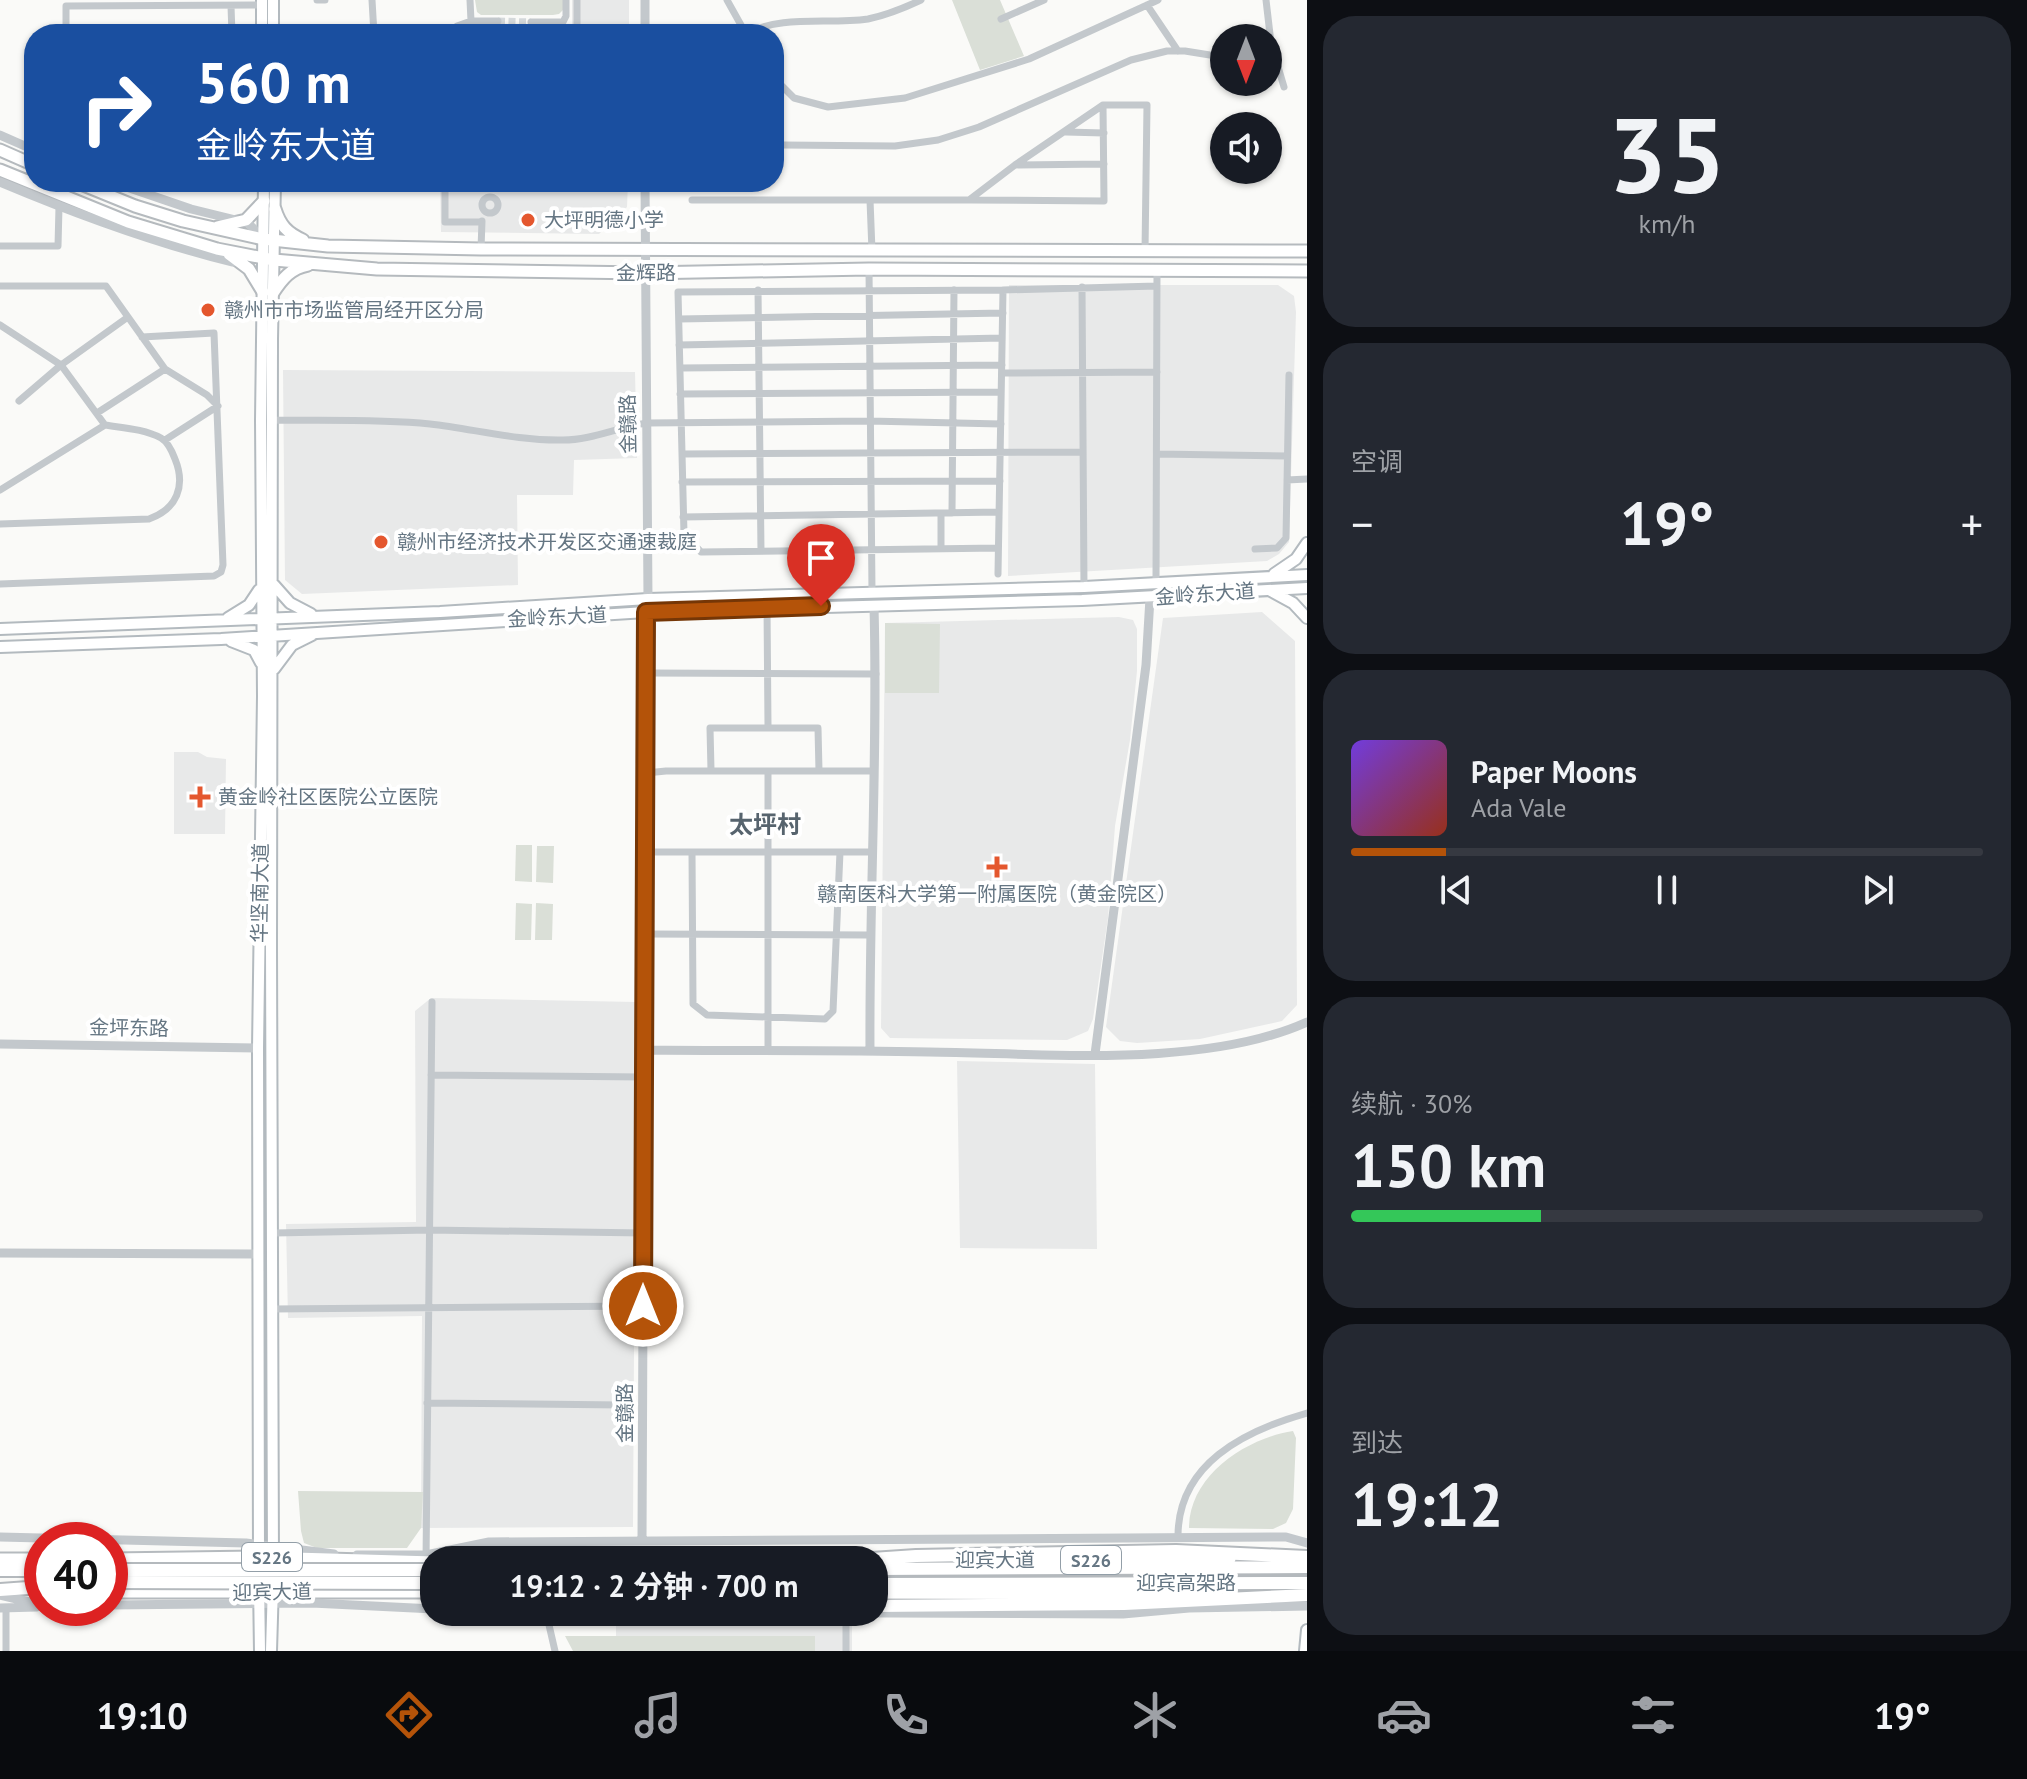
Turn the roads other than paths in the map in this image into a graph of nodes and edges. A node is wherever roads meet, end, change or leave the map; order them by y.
1 (273, 0) edge
2 (317, 0) edge
3 (325, 0) edge
4 (372, 0) edge
5 (470, 0) edge
6 (566, 0) edge
7 (577, 0) edge
8 (645, 0) edge
9 (727, 0) edge
10 (921, 0) edge
11 (1044, 0) edge
12 (1158, 0) edge
13 (1266, 0) edge
14 (262, 2) edge
15 (1147, 5) junction
16 (231, 6) junction
17 (1001, 19) dead end
18 (471, 21) junction
19 (498, 21) tunnel mouth
20 (531, 22) tunnel mouth
21 (66, 24) edge
22 (232, 24) edge
23 (262, 24) edge
24 (273, 24) edge
25 (373, 24) edge
26 (463, 24) edge
27 (577, 24) edge
28 (645, 24) edge
29 (740, 24) edge
30 (774, 24) edge
31 (1178, 51) junction
32 (1210, 55) edge
33 (1284, 87) dead end
34 (784, 88) edge
35 (1103, 105) junction
36 (1064, 132) junction
37 (1104, 133) junction
38 (0, 135) edge
39 (784, 145) edge
40 (24, 146) edge
41 (0, 150) edge
42 (24, 161) edge
43 (1104, 164) junction
44 (1015, 165) junction
45 (0, 170) edge
46 (24, 180) edge
47 (0, 182) edge
48 (54, 192) edge
49 (101, 192) edge
50 (141, 192) edge
51 (264, 192) edge
52 (275, 192) edge
53 (445, 192) edge
54 (645, 192) edge
55 (692, 200) dead end
56 (870, 200) junction
57 (969, 200) junction
58 (264, 201) junction
59 (59, 207) junction
60 (275, 209) junction
61 (489, 213) dead end
62 (242, 221) junction
63 (481, 222) junction
64 (211, 228) junction
65 (269, 240) junction
66 (318, 245) junction
67 (0, 246) edge
68 (217, 249) junction
69 (481, 249) junction
70 (645, 250) junction
71 (872, 251) junction
72 (1145, 251) junction
73 (1307, 251) edge
74 (268, 259) junction
75 (241, 262) junction
76 (317, 264) junction
77 (869, 269) junction
78 (1157, 269) junction
79 (1307, 271) edge
80 (644, 273) junction
81 (0, 286) edge
82 (1157, 286) junction
83 (1082, 287) junction
84 (758, 290) junction
85 (868, 290) junction
86 (954, 290) junction
87 (1003, 290) junction
88 (268, 293) junction
89 (1003, 313) junction
90 (954, 314) junction
91 (868, 316) junction
92 (128, 317) junction
93 (758, 317) junction
94 (679, 319) junction
95 (0, 325) edge
96 (142, 337) junction
97 (1002, 338) junction
98 (954, 339) junction
99 (868, 341) junction
100 (758, 343) junction
101 (679, 345) junction
102 (61, 365) junction
103 (954, 365) junction
104 (868, 366) junction
105 (759, 367) junction
106 (680, 368) junction
107 (165, 369) junction
108 (1002, 369) junction
109 (1157, 372) junction
110 (1083, 373) junction
111 (1289, 375) dead end
112 (953, 392) junction
113 (1001, 392) junction
114 (868, 393) junction
115 (680, 394) junction
116 (759, 394) junction
117 (19, 401) dead end
118 (218, 406) junction
119 (97, 413) junction
120 (266, 420) junction
121 (869, 421) junction
122 (760, 422) junction
123 (953, 422) junction
124 (647, 423) junction
125 (681, 423) junction
126 (1001, 424) junction
127 (105, 425) junction
128 (165, 440) junction
129 (1083, 452) junction
130 (682, 454) junction
131 (760, 454) junction
132 (869, 454) junction
133 (953, 454) junction
134 (1000, 454) junction
135 (1157, 454) junction
136 (1287, 456) junction
137 (1307, 479) edge
138 (1287, 480) junction
139 (953, 481) junction
140 (1000, 481) junction
141 (682, 482) junction
142 (760, 482) junction
143 (869, 482) junction
144 (0, 490) edge
145 (999, 512) junction
146 (941, 513) junction
147 (952, 513) junction
148 (869, 514) junction
149 (761, 516) junction
150 (683, 517) junction
151 (0, 524) edge
152 (1307, 543) edge
153 (941, 548) junction
154 (998, 548) junction
155 (870, 549) junction
156 (1255, 549) dead end
157 (761, 551) junction
158 (998, 574) dead end
159 (1307, 575) edge
160 (1269, 577) junction
161 (1202, 580) junction
162 (1156, 583) junction
163 (0, 584) edge
164 (267, 584) junction
165 (1084, 587) junction
166 (1307, 588) edge
167 (1265, 590) junction
168 (872, 591) junction
169 (1203, 593) junction
170 (1150, 598) junction
171 (648, 599) junction
172 (874, 606) junction
173 (767, 607) junction
174 (646, 612) junction
175 (320, 616) junction
176 (441, 618) junction
177 (1307, 618) edge
178 (267, 619) junction
179 (221, 621) junction
180 (0, 629) edge
181 (320, 632) junction
182 (268, 636) junction
183 (221, 639) junction
184 (0, 647) edge
185 (268, 670) junction
186 (646, 673) junction
187 (768, 673) junction
188 (876, 674) junction
189 (768, 726) junction
190 (711, 770) junction
191 (768, 771) junction
192 (819, 771) junction
193 (874, 771) junction
194 (646, 773) junction
195 (645, 852) junction
196 (692, 852) junction
197 (768, 852) junction
198 (840, 852) junction
199 (872, 852) junction
200 (645, 934) junction
201 (693, 934) junction
202 (768, 934) junction
203 (837, 935) junction
204 (870, 935) junction
205 (432, 1002) dead end
206 (768, 1015) junction
207 (1307, 1022) edge
208 (0, 1044) edge
209 (258, 1048) junction
210 (644, 1050) junction
211 (768, 1051) junction
212 (870, 1051) junction
213 (1095, 1054) junction
214 (431, 1075) junction
215 (644, 1077) junction
216 (429, 1230) junction
217 (274, 1233) junction
218 (644, 1233) junction
219 (0, 1253) edge
220 (258, 1254) junction
221 (428, 1306) junction
222 (643, 1306) junction
223 (273, 1309) junction
224 (427, 1403) junction
225 (622, 1405) dead end
226 (1307, 1413) edge
227 (0, 1537) edge
228 (24, 1538) edge
229 (642, 1542) junction
230 (128, 1543) edge
231 (1307, 1543) edge
232 (1177, 1544) junction
233 (430, 1546) edge
234 (477, 1546) edge
235 (259, 1551) junction
236 (274, 1552) junction
237 (128, 1557) edge
238 (1307, 1557) edge
239 (888, 1558) edge
240 (0, 1559) edge
241 (24, 1559) edge
242 (420, 1561) edge
243 (888, 1561) edge
244 (420, 1562) edge
245 (1307, 1567) edge
246 (888, 1569) edge
247 (0, 1570) edge
248 (24, 1570) edge
249 (128, 1570) edge
250 (128, 1582) edge
251 (0, 1583) edge
252 (420, 1583) edge
253 (1307, 1583) edge
254 (888, 1584) edge
255 (24, 1585) edge
256 (24, 1589) edge
257 (0, 1592) edge
258 (128, 1593) edge
259 (420, 1593) edge
260 (888, 1593) edge
261 (1307, 1595) edge
262 (259, 1598) junction
263 (272, 1598) junction
264 (24, 1600) edge
265 (128, 1604) edge
266 (888, 1606) edge
267 (1307, 1606) edge
268 (24, 1607) edge
269 (3, 1608) edge
270 (420, 1608) edge
271 (888, 1614) edge
272 (549, 1626) edge
273 (846, 1626) edge
274 (1307, 1630) edge
275 (6, 1651) edge
276 (260, 1651) edge
277 (271, 1651) edge
278 (555, 1651) edge
279 (846, 1651) edge
280 (1305, 1651) edge

1 - 24 main road
2 - 3 street
4 - 25 street
5 - 18 street
6 - 20 street
7 - 27 street
8 - 28 street
9 - 29 street
10 - 30 street
11 - 17 street
12 - 15 street
13 - 33 street
14 - 16 street
14 - 23 main road
15 - 31 street
15 - 34 street
16 - 21 street
16 - 22 street
18 - 19 street
18 - 26 street
31 - 32 street
31 - 39 street
35 - 36 street
35 - 37 street
35 - 72 street
36 - 37 street
36 - 44 street
37 - 43 street
38 - 40 street
41 - 42 main road
43 - 44 street
43 - 57 street
44 - 57 street
45 - 46 main road, 金辉路
47 - 59 street
48 - 68 main road, 金辉路
49 - 64 main road, 金辉路
50 - 62 street
51 - 58 main road, 华坚南大道
52 - 60 main road, 华坚南大道
53 - 63 street
54 - 70 street, 金赣路
55 - 56 street
56 - 57 street
56 - 71 street
58 - 62 main road
58 - 65 main road, 华坚南大道
59 - 67 street
59 - 75 street
60 - 65 main road, 华坚南大道
60 - 66 main road
61 - 63 street
62 - 64 main road
62 - 65 street
63 - 69 street
64 - 65 main road, 金辉路
65 - 66 main road, 金辉路
65 - 74 main road, 华坚南大道
66 - 69 main road, 金辉路
68 - 74 main road, 金辉路
68 - 75 main road
69 - 70 main road, 金辉路
70 - 71 main road, 金辉路
70 - 80 street, 金赣路
71 - 72 main road, 金辉路
72 - 73 main road, 金辉路
74 - 75 street
74 - 76 main road, 金辉路
74 - 88 main road, 华坚南大道
75 - 88 main road
76 - 80 main road, 金辉路
76 - 88 main road
77 - 78 main road, 金辉路
77 - 80 main road, 金辉路
77 - 85 street
78 - 79 main road, 金辉路
78 - 82 street
80 - 124 street, 金赣路
81 - 92 street
82 - 83 street
82 - 109 street
83 - 87 street
83 - 110 street
84 - 85 street
84 - 93 street
84 - 94 street
85 - 86 street
85 - 91 street
86 - 87 street
86 - 90 street
87 - 89 street
88 - 120 main road, 华坚南大道
89 - 90 street
89 - 97 street
90 - 91 street
90 - 98 street
91 - 93 street
91 - 99 street
92 - 96 street
92 - 102 street
93 - 94 street
93 - 100 street
94 - 101 street
95 - 102 street
96 - 107 street
96 - 118 street
97 - 98 street
97 - 108 street
98 - 99 street
98 - 103 street
99 - 100 street
99 - 104 street
100 - 101 street
100 - 105 street
101 - 106 street
102 - 117 street
102 - 119 street
103 - 104 street
103 - 108 street
103 - 112 street
104 - 105 street
104 - 114 street
105 - 106 street
105 - 116 street
106 - 115 street
107 - 118 street
107 - 119 street
108 - 110 street
108 - 113 street
109 - 110 street
109 - 135 street
110 - 129 street
111 - 136 street
112 - 113 street
112 - 114 street
112 - 123 street
113 - 126 street
114 - 116 street
114 - 121 street
115 - 116 street
115 - 125 street
116 - 122 street
118 - 128 street
118 - 163 street
119 - 127 street
120 - 124 street
120 - 164 main road, 华坚南大道
121 - 122 street
121 - 123 street
121 - 132 street
122 - 125 street
122 - 131 street
123 - 126 street
123 - 133 street
124 - 125 street
124 - 171 street, 金赣路
125 - 130 street
126 - 134 street
127 - 128 street
127 - 144 street
128 - 151 street
129 - 134 street
129 - 165 street
130 - 131 street
130 - 141 street
131 - 132 street
131 - 142 street
132 - 133 street
132 - 143 street
133 - 134 street
133 - 139 street
134 - 140 street
135 - 136 street
135 - 162 street
136 - 138 street
137 - 138 street
138 - 156 street
139 - 140 street
139 - 143 street
139 - 147 street
140 - 145 street
141 - 142 street
141 - 150 street
142 - 143 street
142 - 149 street
143 - 148 street
145 - 147 street
145 - 154 street
146 - 147 street
146 - 148 street
146 - 153 street
148 - 149 street
148 - 155 street
149 - 150 street
149 - 157 street
150 - 157 street
152 - 160 main road
153 - 154 street
153 - 155 street
154 - 158 street
155 - 157 street
155 - 168 street
159 - 160 main road, 金岭东大道
160 - 161 main road, 金岭东大道
161 - 162 main road, 金岭东大道
161 - 169 main road
162 - 165 main road, 金岭东大道
164 - 175 main road
164 - 178 main road, 华坚南大道
164 - 179 main road
165 - 168 main road, 金岭东大道
166 - 167 main road, 金岭东大道
167 - 169 main road, 金岭东大道
167 - 177 main road
168 - 171 main road, 金岭东大道
169 - 170 main road, 金岭东大道
170 - 172 main road, 金岭东大道
170 - 213 street
171 - 176 main road, 金岭东大道
172 - 173 main road, 金岭东大道
172 - 188 street
173 - 174 main road, 金岭东大道
173 - 187 street
174 - 176 main road, 金岭东大道
174 - 186 street, 金赣路
175 - 176 main road, 金岭东大道
175 - 178 main road, 金岭东大道
176 - 181 main road, 金岭东大道
178 - 179 main road, 金岭东大道
178 - 182 main road, 华坚南大道
179 - 180 main road, 金岭东大道
181 - 182 main road, 金岭东大道
181 - 185 main road
182 - 183 main road, 金岭东大道
182 - 185 main road, 华坚南大道
183 - 184 main road, 金岭东大道
183 - 185 main road
185 - 209 main road, 华坚南大道
185 - 217 main road, 华坚南大道
186 - 187 street
186 - 194 street, 金赣路
187 - 188 street
187 - 189 street
188 - 193 street
189 - 190 street
189 - 192 street
190 - 191 street
190 - 194 street
191 - 192 street
191 - 197 street
192 - 193 street
193 - 199 street
194 - 195 street, 金赣路
195 - 196 street
195 - 200 street, 金赣路
196 - 197 street
196 - 201 street
197 - 198 street
197 - 202 street
198 - 199 street
198 - 203 street
199 - 204 street
200 - 201 street
200 - 210 street, 金赣路
201 - 202 street
201 - 206 street
202 - 203 street
202 - 206 street
203 - 204 street
203 - 206 street
204 - 212 street
205 - 214 street
206 - 211 street
207 - 213 street
208 - 209 street, 金坪东路
209 - 220 main road, 华坚南大道
210 - 211 street
210 - 215 street, 金赣路
211 - 212 street
212 - 213 street
214 - 215 street
214 - 216 street
215 - 218 street, 金赣路
216 - 217 street
216 - 218 street
216 - 221 street
217 - 223 main road, 华坚南大道
218 - 222 street, 金赣路
219 - 220 street
220 - 235 main road, 华坚南大道
221 - 222 street
221 - 223 street
221 - 224 street
222 - 229 street, 金赣路
223 - 236 main road, 华坚南大道
224 - 225 street
224 - 233 street
226 - 232 street
227 - 228 street
229 - 232 street
229 - 234 street
230 - 235 street
231 - 232 street
232 - 238 highway
232 - 239 highway
235 - 236 main road, 迎宾大道 / S226
235 - 237 main road, 迎宾大道 / S226
235 - 262 main road, 华坚南大道
236 - 242 main road, 迎宾大道 / S226
236 - 263 main road, 华坚南大道
238 - 243 main road, 迎宾大道 / S226
240 - 241 main road
244 - 249 highway, bridge
245 - 246 highway, 迎宾高架路
247 - 248 highway
250 - 252 highway, bridge
251 - 255 highway
253 - 254 highway, 迎宾高架路
256 - 257 highway
257 - 264 street
258 - 262 main road, 迎宾大道 / S226
259 - 263 main road, 迎宾大道 / S226
260 - 261 main road, 迎宾大道 / S226
261 - 266 highway
262 - 263 main road, 迎宾大道 / S226
262 - 265 street
262 - 276 main road, 华坚南大道
263 - 270 street
263 - 277 main road, 华坚南大道
267 - 271 street
268 - 269 street
269 - 275 street
272 - 278 street
273 - 279 street
274 - 280 main road

